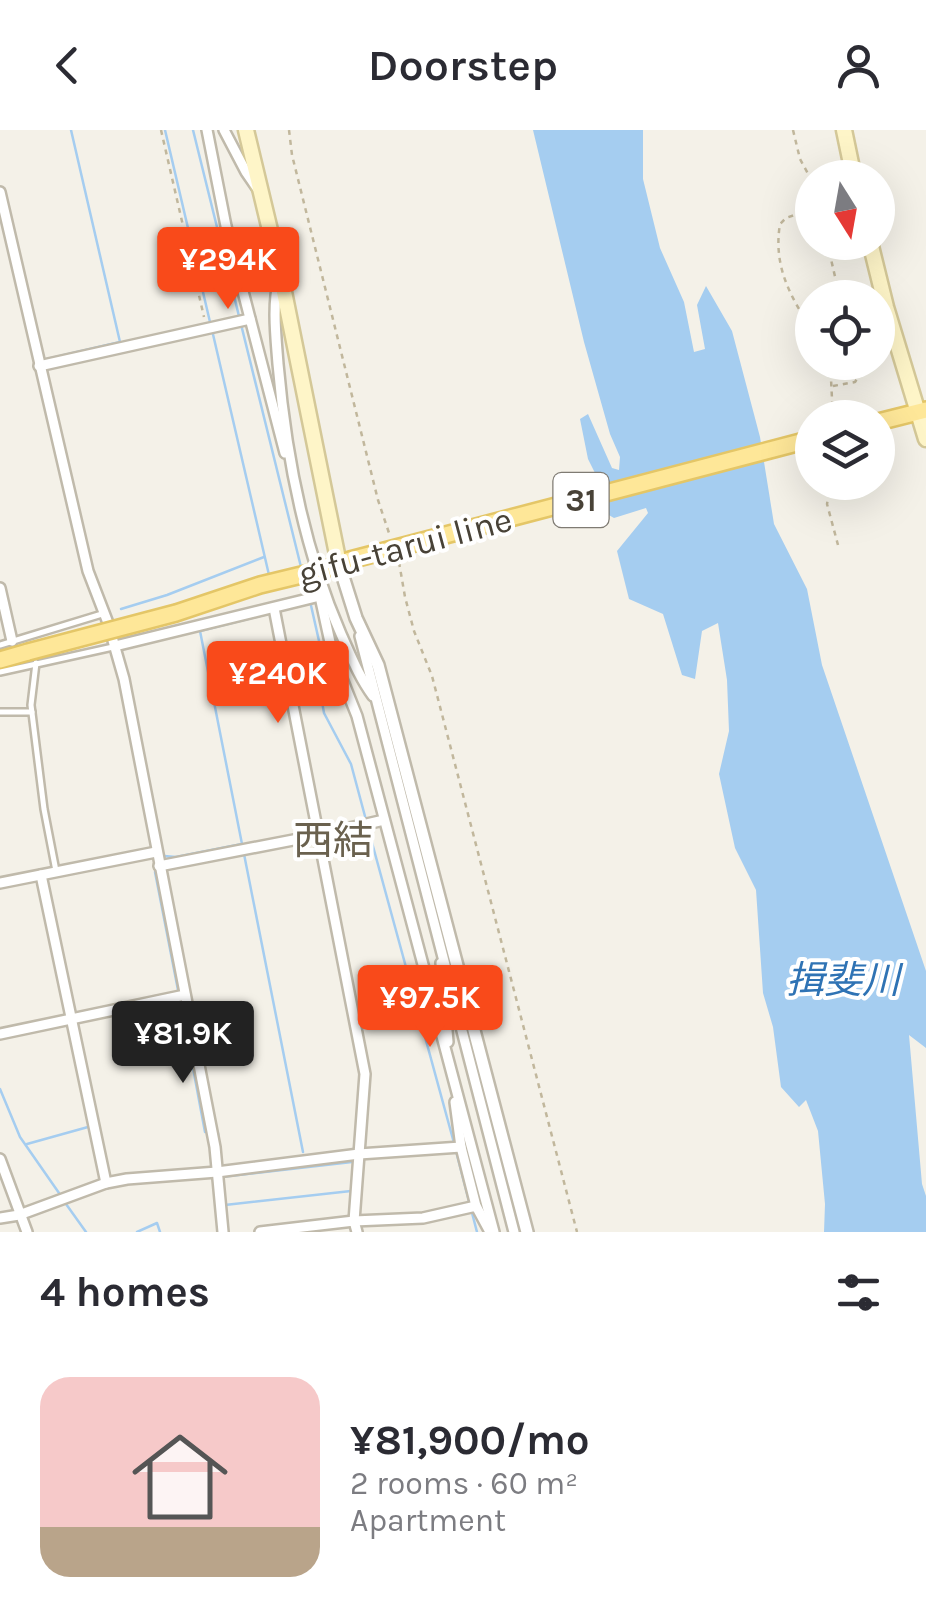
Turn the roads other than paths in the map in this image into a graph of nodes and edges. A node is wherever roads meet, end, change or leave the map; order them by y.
1 (207, 130) edge
2 (224, 130) edge
3 (246, 130) edge
4 (844, 130) edge
5 (853, 130) edge
6 (848, 151) junction
7 (850, 160) edge
8 (259, 190) junction
9 (0, 192) edge
10 (12, 244) junction
11 (0, 247) edge
12 (874, 260) edge
13 (280, 272) junction
14 (250, 319) junction
15 (40, 366) junction
16 (918, 412) edge
17 (926, 439) edge
18 (795, 443) edge
19 (294, 484) junction
20 (344, 562) junction
21 (0, 588) edge
22 (324, 595) junction
23 (274, 608) junction
24 (105, 613) junction
25 (356, 618) junction
26 (12, 641) junction
27 (0, 645) edge
28 (116, 646) junction
29 (32, 658) junction
30 (0, 660) edge
31 (0, 672) edge
32 (375, 698) junction
33 (0, 712) edge
34 (32, 712) junction
35 (384, 820) junction
36 (319, 835) junction
37 (156, 852) junction
38 (159, 866) junction
39 (56, 871) junction
40 (41, 875) junction
41 (0, 883) edge
42 (441, 950) junction
43 (185, 995) junction
44 (72, 1018) junction
45 (0, 1034) edge
46 (452, 1074) junction
47 (461, 1147) junction
48 (359, 1154) junction
49 (0, 1160) edge
50 (217, 1172) junction
51 (106, 1183) junction
52 (476, 1206) junction
53 (19, 1215) junction
54 (0, 1218) edge
55 (355, 1226) edge
56 (27, 1232) edge
57 (223, 1232) edge
58 (260, 1232) edge
59 (489, 1232) edge
60 (514, 1232) edge
61 (527, 1232) edge

1 - 14 street
2 - 8 street
3 - 8 main road
4 - 6 main road
5 - 6 street
6 - 7 main road
8 - 13 main road
9 - 10 street
10 - 11 street
10 - 15 street
12 - 16 main road
13 - 19 street
13 - 20 main road
14 - 15 street
14 - 19 street
15 - 24 street
16 - 17 main road
18 - 20 main road, gifu-tarui line / 31, bridge
19 - 22 street
20 - 25 street
20 - 29 main road, gifu-tarui line / 31, bridge
21 - 26 street
22 - 23 street
22 - 32 street
22 - 35 street
23 - 28 street
23 - 36 street
24 - 26 lane
24 - 28 street
25 - 32 street
25 - 61 street
26 - 27 lane
28 - 29 lane
28 - 37 street
29 - 30 main road, gifu-tarui line / 31
29 - 31 lane
29 - 34 lane
32 - 42 street
33 - 34 lane
34 - 39 lane
35 - 36 street
35 - 46 street
36 - 38 street
36 - 48 street
37 - 38 street
37 - 39 street
38 - 43 street
39 - 40 street
40 - 41 street
40 - 44 street
42 - 46 street
42 - 60 street
43 - 44 street
43 - 50 street
44 - 45 street
44 - 51 street
46 - 47 street
46 - 59 street
47 - 48 street
47 - 52 street
48 - 50 street
48 - 55 street
49 - 53 street
50 - 51 street
50 - 57 street
51 - 53 street
52 - 55 street
52 - 59 street
53 - 54 street
53 - 56 street
55 - 58 street

